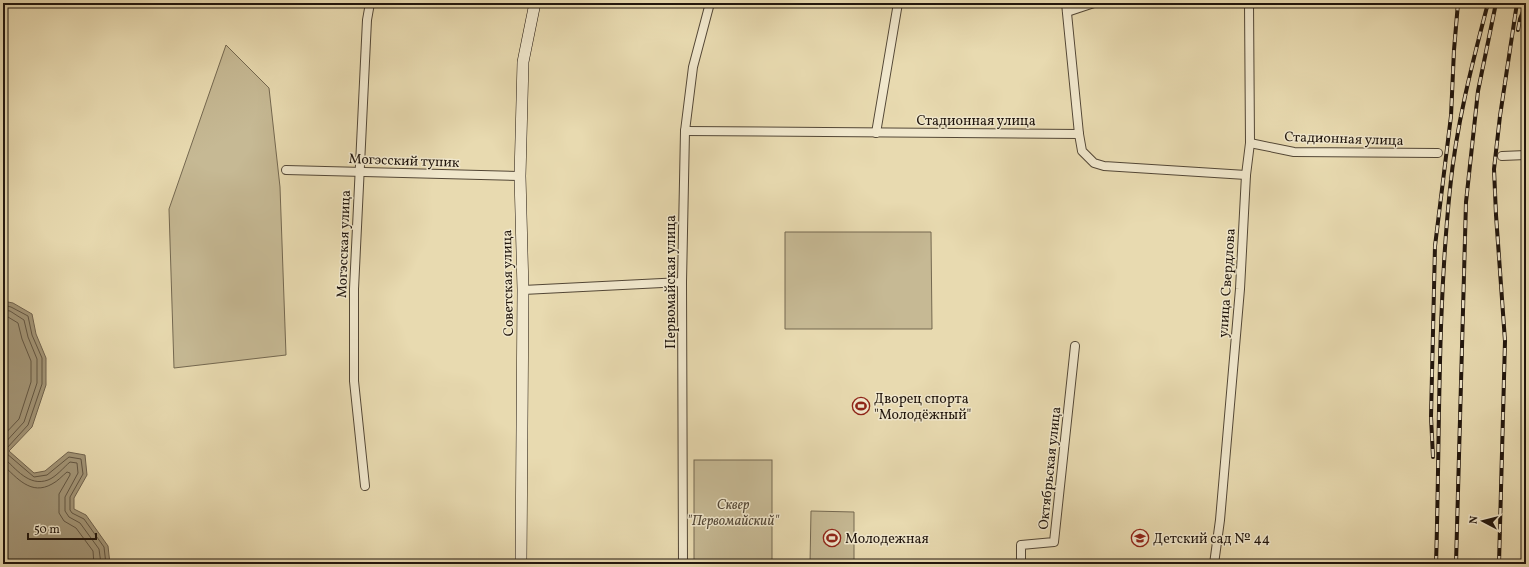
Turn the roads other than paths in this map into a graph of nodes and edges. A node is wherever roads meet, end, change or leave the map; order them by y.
1 (370, 3) edge
2 (535, 3) edge
3 (710, 3) edge
4 (898, 3) edge
5 (1066, 3) edge
6 (1094, 3) edge
7 (1249, 3) edge
8 (1066, 12) junction
9 (685, 131) junction
10 (876, 133) junction
11 (1079, 134) junction
12 (1250, 143) junction
13 (1438, 153) dead end
14 (1526, 155) edge
15 (1502, 156) dead end
16 (286, 170) dead end
17 (360, 171) junction
18 (1246, 175) junction
19 (520, 176) junction
20 (682, 282) junction
21 (523, 290) junction
22 (1075, 346) dead end
23 (365, 486) dead end
24 (521, 564) edge
25 (683, 564) edge
26 (1021, 564) edge
27 (1214, 564) edge

1 - 17 street, Могэсская улица
2 - 19 street, Советская улица
3 - 9 street, Первомайская улица
4 - 10 street
5 - 8 street
6 - 8 street
7 - 12 street, улица Свердлова
8 - 11 street
9 - 10 street, Стадионная улица
9 - 20 street, Первомайская улица
10 - 11 street, Стадионная улица
11 - 18 street
12 - 13 street, Стадионная улица
12 - 18 street, улица Свердлова
14 - 15 street
16 - 17 street, Могэсский тупик
17 - 19 street, Могэсский тупик
17 - 23 street, Могэсская улица
18 - 27 street, улица Свердлова
19 - 21 street, Советская улица
20 - 21 street
20 - 25 street, Первомайская улица
21 - 24 street, Советская улица
22 - 26 street, Октябрьская улица

